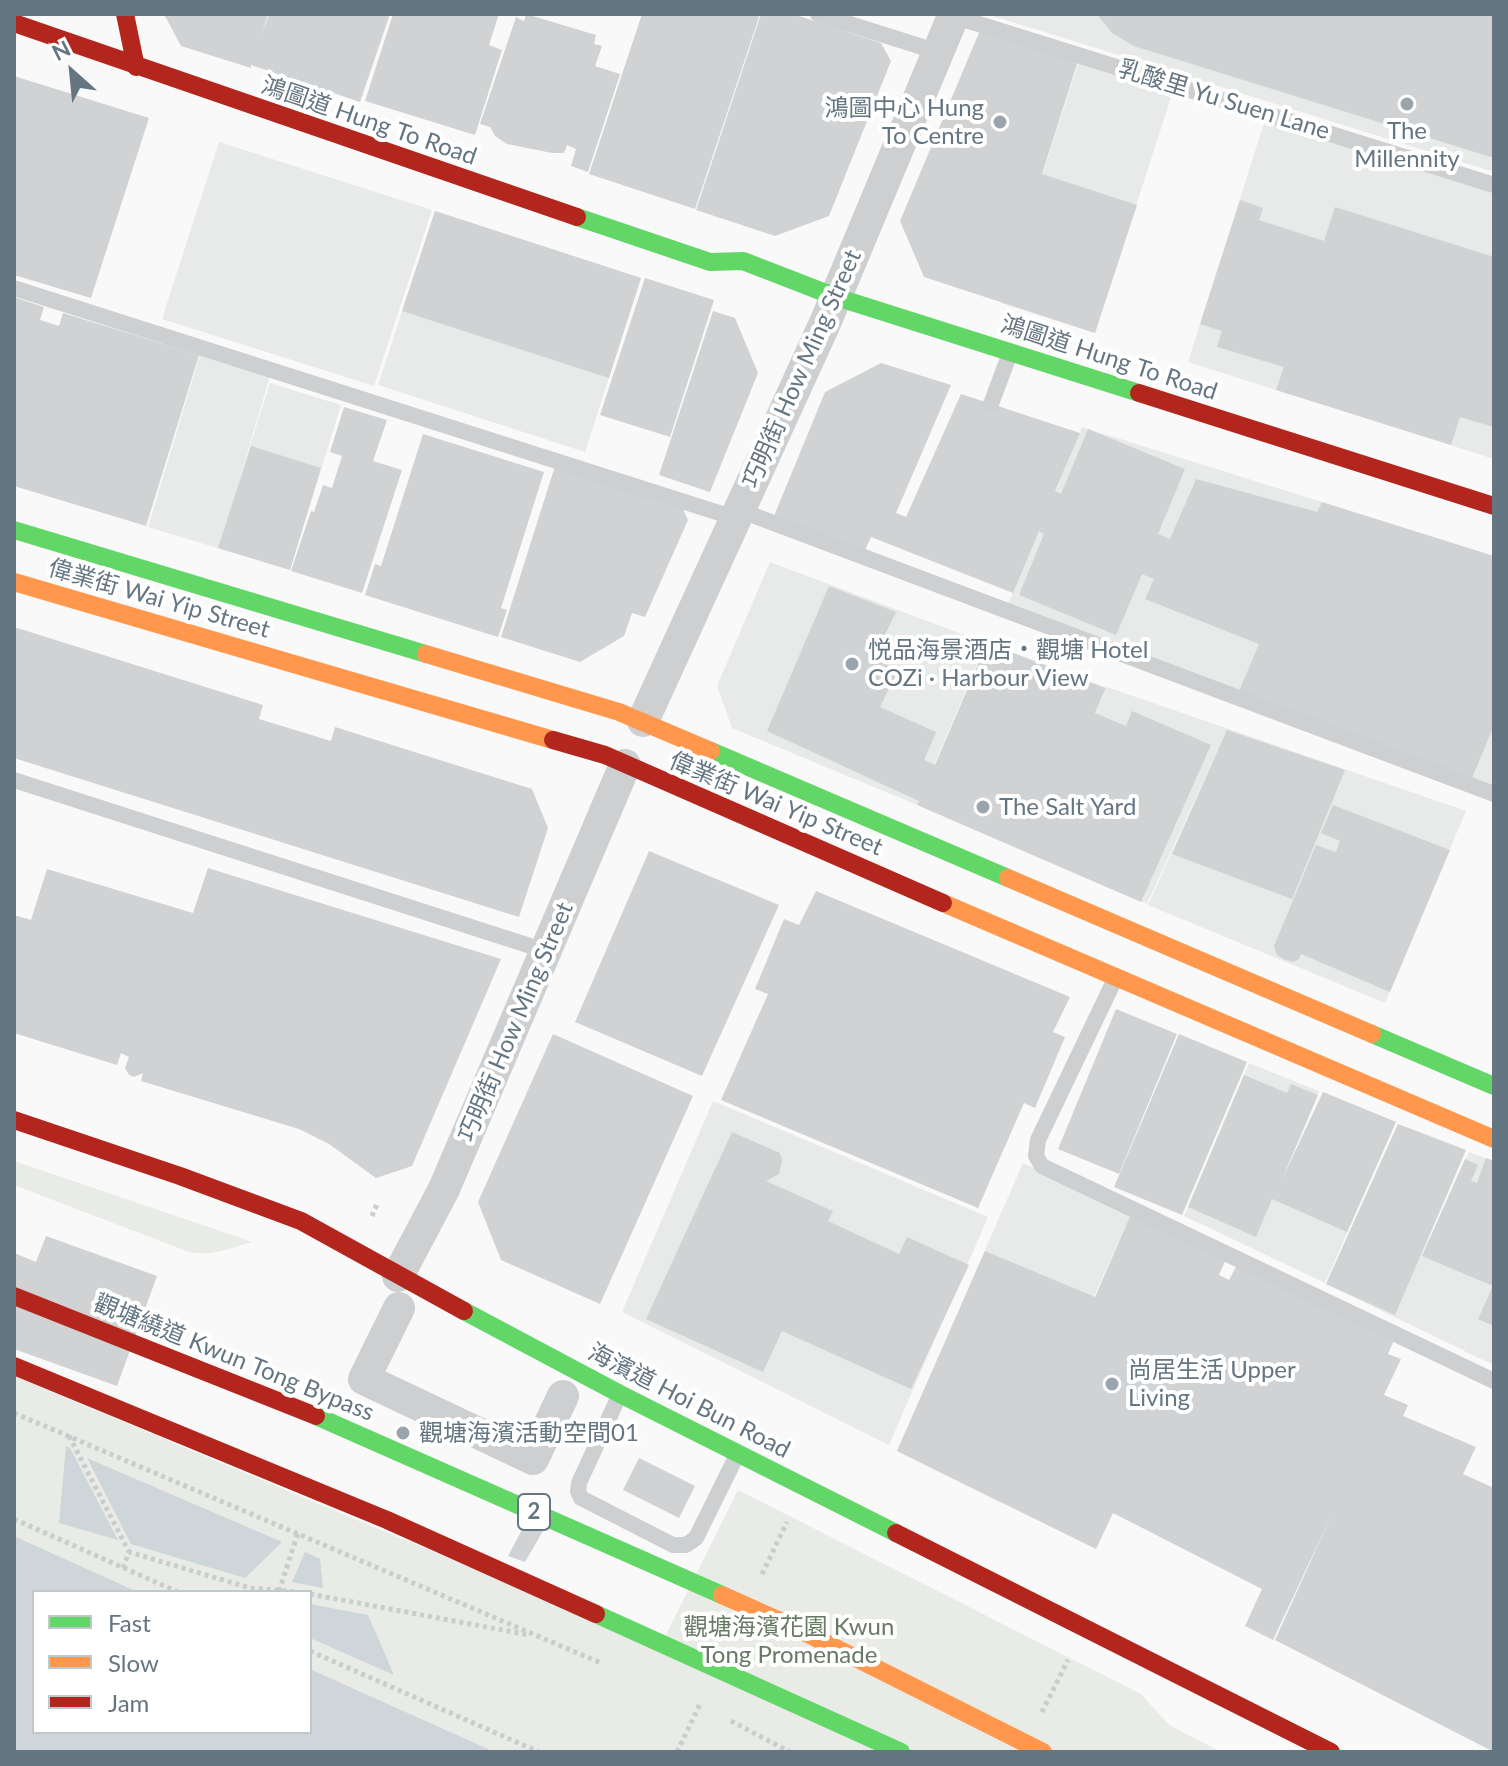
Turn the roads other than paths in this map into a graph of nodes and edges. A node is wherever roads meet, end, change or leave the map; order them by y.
1 (125, 14) edge
2 (818, 14) edge
3 (954, 15) edge
4 (14, 23) edge
5 (91, 29) dead end
6 (74, 42) junction
7 (938, 52) junction
8 (136, 67) junction
9 (1494, 185) edge
10 (710, 262) junction
11 (731, 284) dead end
12 (14, 288) edge
13 (824, 312) junction
14 (1011, 352) junction
15 (991, 404) dead end
16 (1494, 506) edge
17 (737, 514) junction
18 (14, 530) edge
19 (14, 582) edge
20 (643, 721) junction
21 (625, 765) junction
22 (14, 780) edge
23 (1494, 794) edge
24 (546, 951) junction
25 (1115, 978) junction
26 (1494, 1086) edge
27 (14, 1120) edge
28 (1494, 1139) edge
29 (398, 1276) junction
30 (14, 1296) edge
31 (399, 1308) dead end
32 (14, 1366) edge
33 (1494, 1381) edge
34 (620, 1394) junction
35 (563, 1396) dead end
36 (738, 1454) junction
37 (901, 1752) edge
38 (1043, 1752) edge
39 (1331, 1752) edge

1 - 8 main road
2 - 7 lane
3 - 7 street, 巧明街 How Ming Street
3 - 9 lane, 乳酸里 Yu Suen Lane
4 - 6 main road, 鴻圖道 Hung To Road
5 - 6 main road
6 - 8 main road, 鴻圖道 Hung To Road
7 - 13 street, 巧明街 How Ming Street
8 - 10 main road, 鴻圖道 Hung To Road
10 - 11 main road, 鴻圖道 Hung To Road
10 - 13 main road, 鴻圖道 Hung To Road
12 - 17 lane
13 - 14 main road, 鴻圖道 Hung To Road
13 - 17 street, 巧明街 How Ming Street
14 - 15 lane
14 - 16 main road, 鴻圖道 Hung To Road
17 - 20 street, 巧明街 How Ming Street
17 - 23 lane
18 - 20 main road, 偉業街 Wai Yip Street
19 - 21 main road, 偉業街 Wai Yip Street
20 - 26 main road, 偉業街 Wai Yip Street
21 - 24 street, 巧明街 How Ming Street
21 - 25 main road, 偉業街 Wai Yip Street
22 - 24 lane
24 - 29 street, 巧明街 How Ming Street
25 - 28 main road, 偉業街 Wai Yip Street
25 - 33 lane
27 - 29 main road, 海濱道 Hoi Bun Road
29 - 34 main road, 海濱道 Hoi Bun Road
30 - 38 main road, 觀塘繞道 Kwun Tong Bypass / 2
31 - 35 street
32 - 37 main road
34 - 36 main road, 海濱道 Hoi Bun Road
34 - 36 lane
36 - 39 main road, 海濱道 Hoi Bun Road

